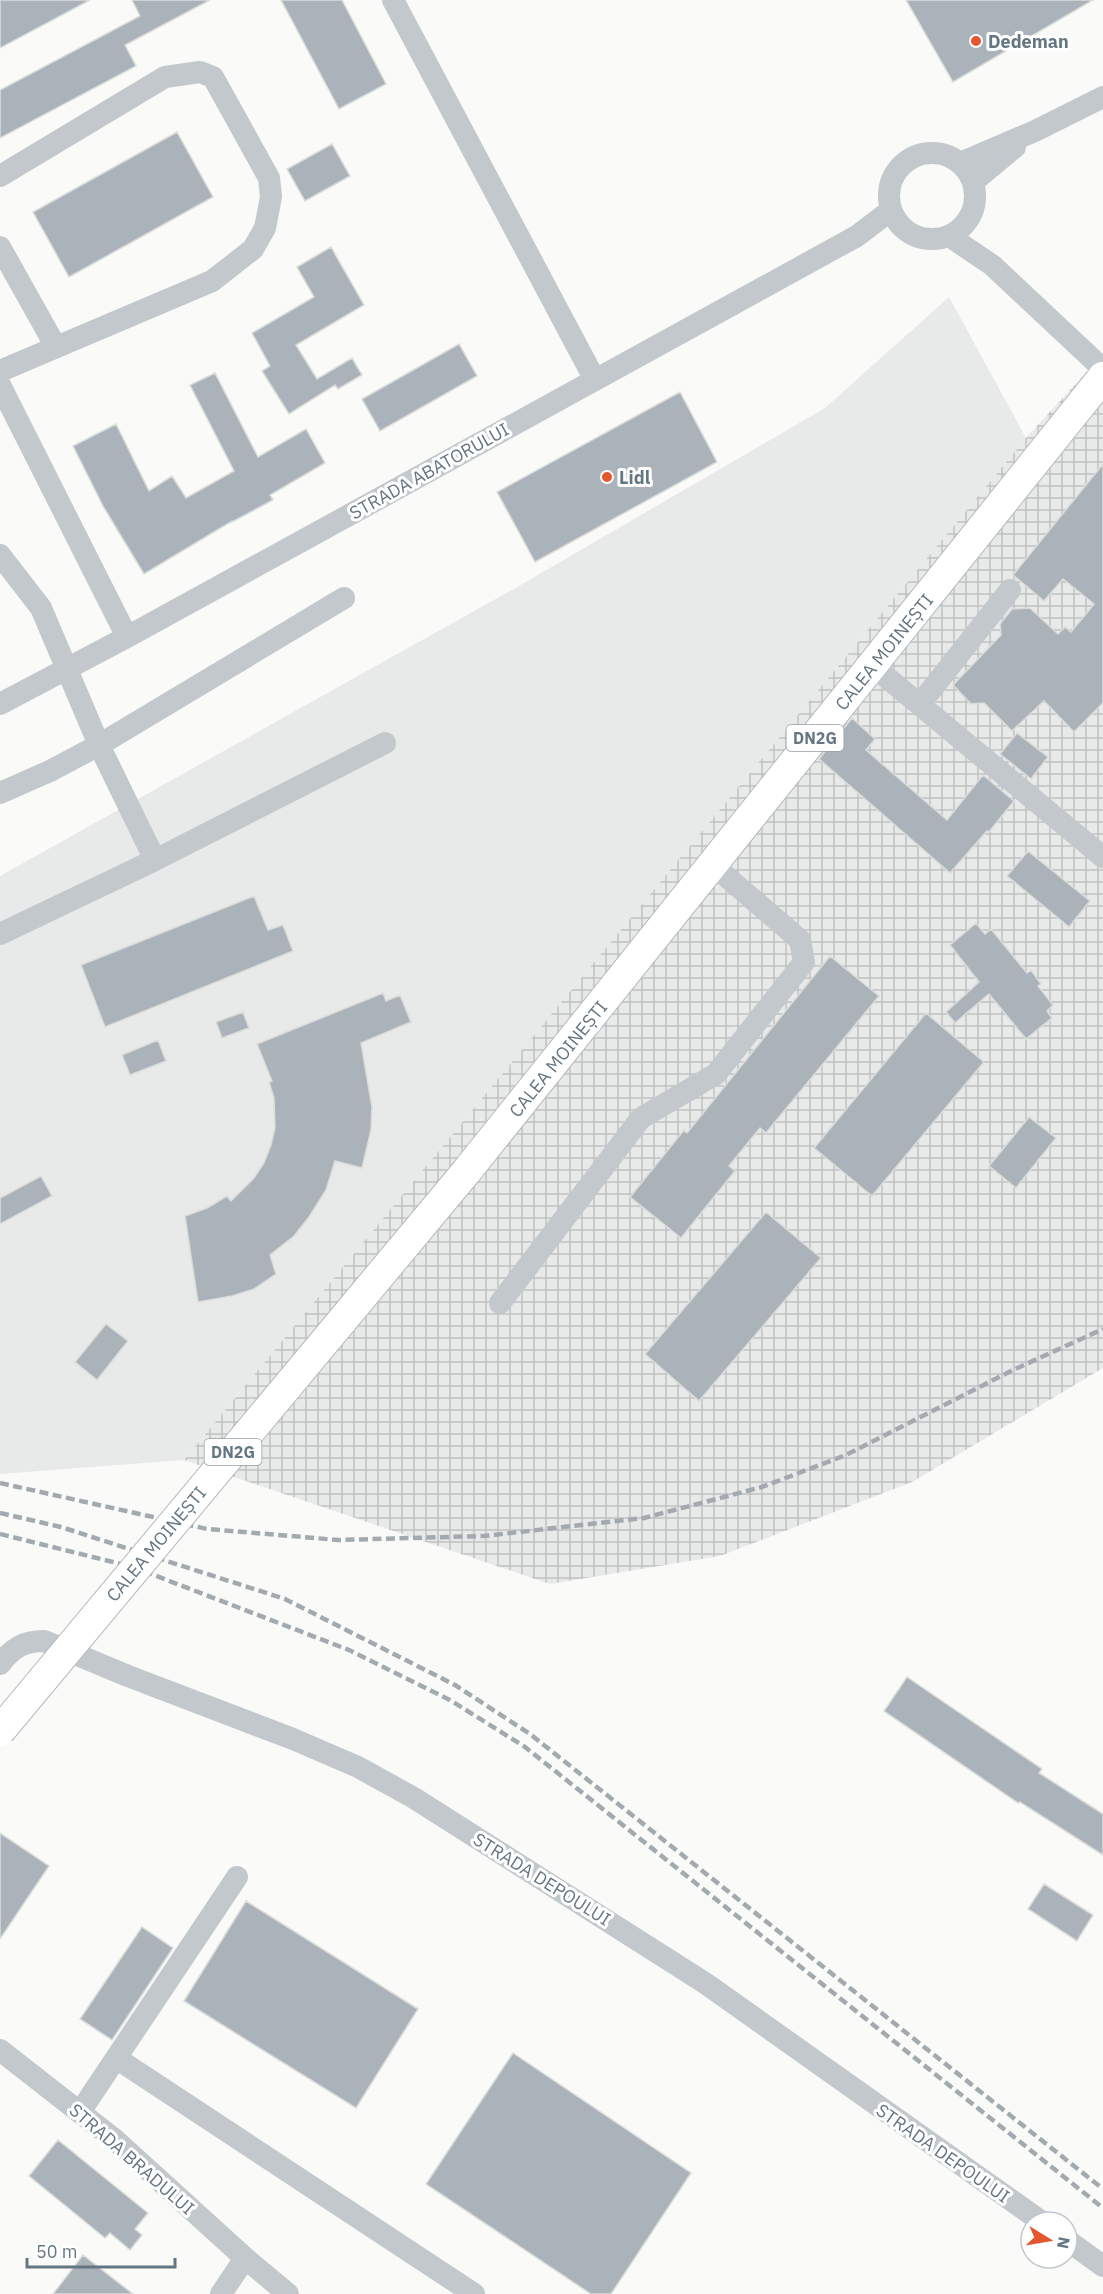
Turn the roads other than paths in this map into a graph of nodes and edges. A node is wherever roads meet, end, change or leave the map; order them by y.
1 (393, 0) edge
2 (1103, 96) edge
3 (1035, 131) junction
4 (960, 163) junction
5 (0, 176) edge
6 (973, 182) junction
7 (896, 218) junction
8 (958, 229) junction
9 (0, 247) edge
10 (56, 347) junction
11 (1103, 369) edge
12 (0, 371) edge
13 (1103, 377) edge
14 (596, 380) junction
15 (0, 385) edge
16 (0, 555) edge
17 (8, 579) edge
18 (1010, 590) dead end
19 (344, 598) dead end
20 (127, 637) junction
21 (873, 666) junction
22 (67, 668) junction
23 (0, 704) edge
24 (920, 704) junction
25 (385, 743) dead end
26 (99, 745) junction
27 (0, 793) edge
28 (1103, 857) edge
29 (155, 860) junction
30 (713, 865) junction
31 (0, 934) edge
32 (500, 1303) dead end
33 (0, 1664) edge
34 (0, 1731) edge
35 (237, 1877) dead end
36 (0, 2050) edge
37 (116, 2058) junction
38 (80, 2112) junction
39 (1024, 2210) edge
40 (1079, 2249) edge
41 (244, 2258) junction
42 (1103, 2266) edge
43 (221, 2294) edge
44 (288, 2294) edge
45 (474, 2294) edge

1 - 14 street
2 - 3 street
3 - 4 street
3 - 6 street
4 - 6 street
4 - 7 street
5 - 10 street
6 - 8 street
7 - 8 street
7 - 14 street, STRADA ABATORULUI
8 - 11 street
9 - 10 street
10 - 12 street
13 - 21 main road, CALEA MOINEȘTI / DN2G
14 - 20 street, STRADA ABATORULUI
15 - 20 street
16 - 17 street
17 - 22 street
18 - 24 street
19 - 26 street
20 - 22 street, STRADA ABATORULUI
21 - 24 street
21 - 30 main road, CALEA MOINEȘTI / DN2G
22 - 23 street, STRADA ABATORULUI
22 - 26 street
24 - 28 street
25 - 29 street
26 - 27 street
26 - 29 street
29 - 31 street
30 - 32 street
30 - 34 main road, CALEA MOINEȘTI / DN2G, bridge
33 - 39 street, STRADA DEPOULUI
35 - 37 street
36 - 38 street, STRADA BRADULUI
37 - 38 street
37 - 45 street
38 - 41 street, STRADA BRADULUI
40 - 42 street
41 - 43 street
41 - 44 street, STRADA BRADULUI

